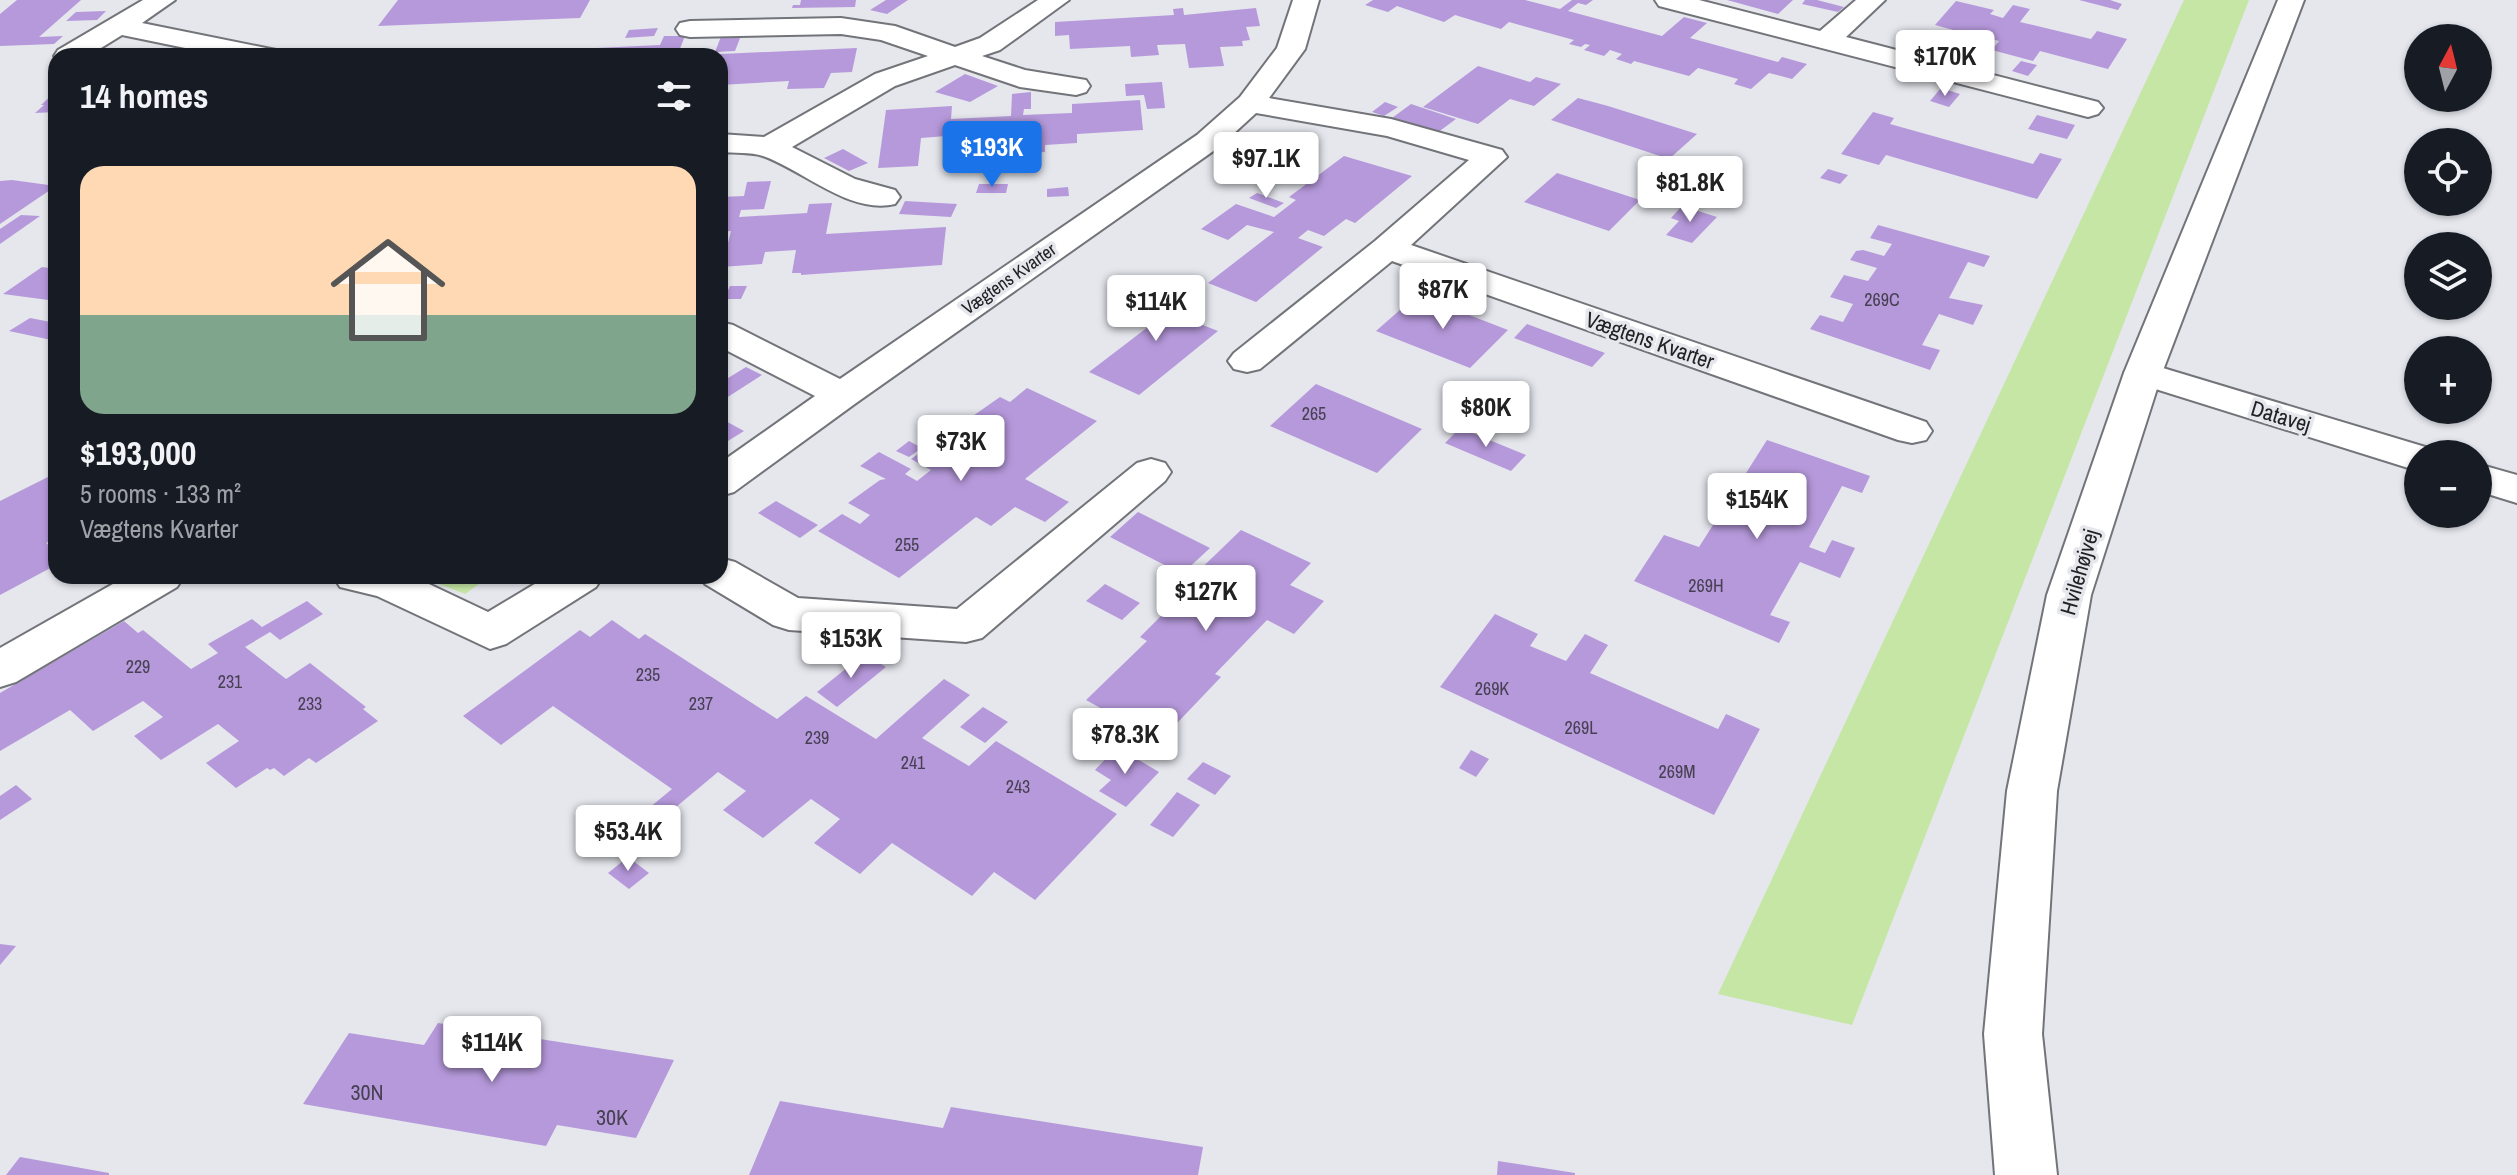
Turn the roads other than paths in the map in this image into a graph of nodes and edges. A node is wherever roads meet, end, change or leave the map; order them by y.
1 (162, 0) edge
2 (1056, 0) edge
3 (1306, 0) edge
4 (1668, 0) edge
5 (1872, 0) edge
6 (2291, 0) edge
7 (115, 26) junction
8 (690, 29) dead end
9 (1825, 41) junction
10 (82, 48) edge
11 (226, 48) edge
12 (957, 57) junction
13 (1076, 86) dead end
14 (1250, 103) junction
15 (2088, 108) dead end
16 (728, 144) edge
17 (769, 147) junction
18 (884, 197) dead end
19 (1387, 248) junction
20 (728, 337) edge
21 (1247, 361) dead end
22 (2143, 373) junction
23 (842, 395) junction
24 (1912, 431) dead end
25 (2404, 454) edge
26 (1151, 472) dead end
27 (728, 477) edge
28 (2492, 481) edge
29 (2517, 489) edge
30 (728, 578) edge
31 (148, 584) edge
32 (390, 584) edge
33 (568, 584) edge
34 (0, 670) edge
35 (2026, 1175) edge

1 - 7 street
2 - 12 street
3 - 14 street, Vægtens Kvarter
4 - 9 street
5 - 9 street
6 - 22 street, Hvilehøjvej
7 - 10 street
7 - 11 street
8 - 12 street
9 - 15 street
12 - 13 street
12 - 17 street
14 - 19 street
14 - 23 street, Vægtens Kvarter
16 - 17 street
17 - 18 street
19 - 21 street
19 - 24 street, Vægtens Kvarter
20 - 23 street
22 - 25 street, Datavej
22 - 35 street, Hvilehøjvej
23 - 27 street, Vægtens Kvarter
26 - 30 street
28 - 29 street
31 - 34 street
32 - 33 street

